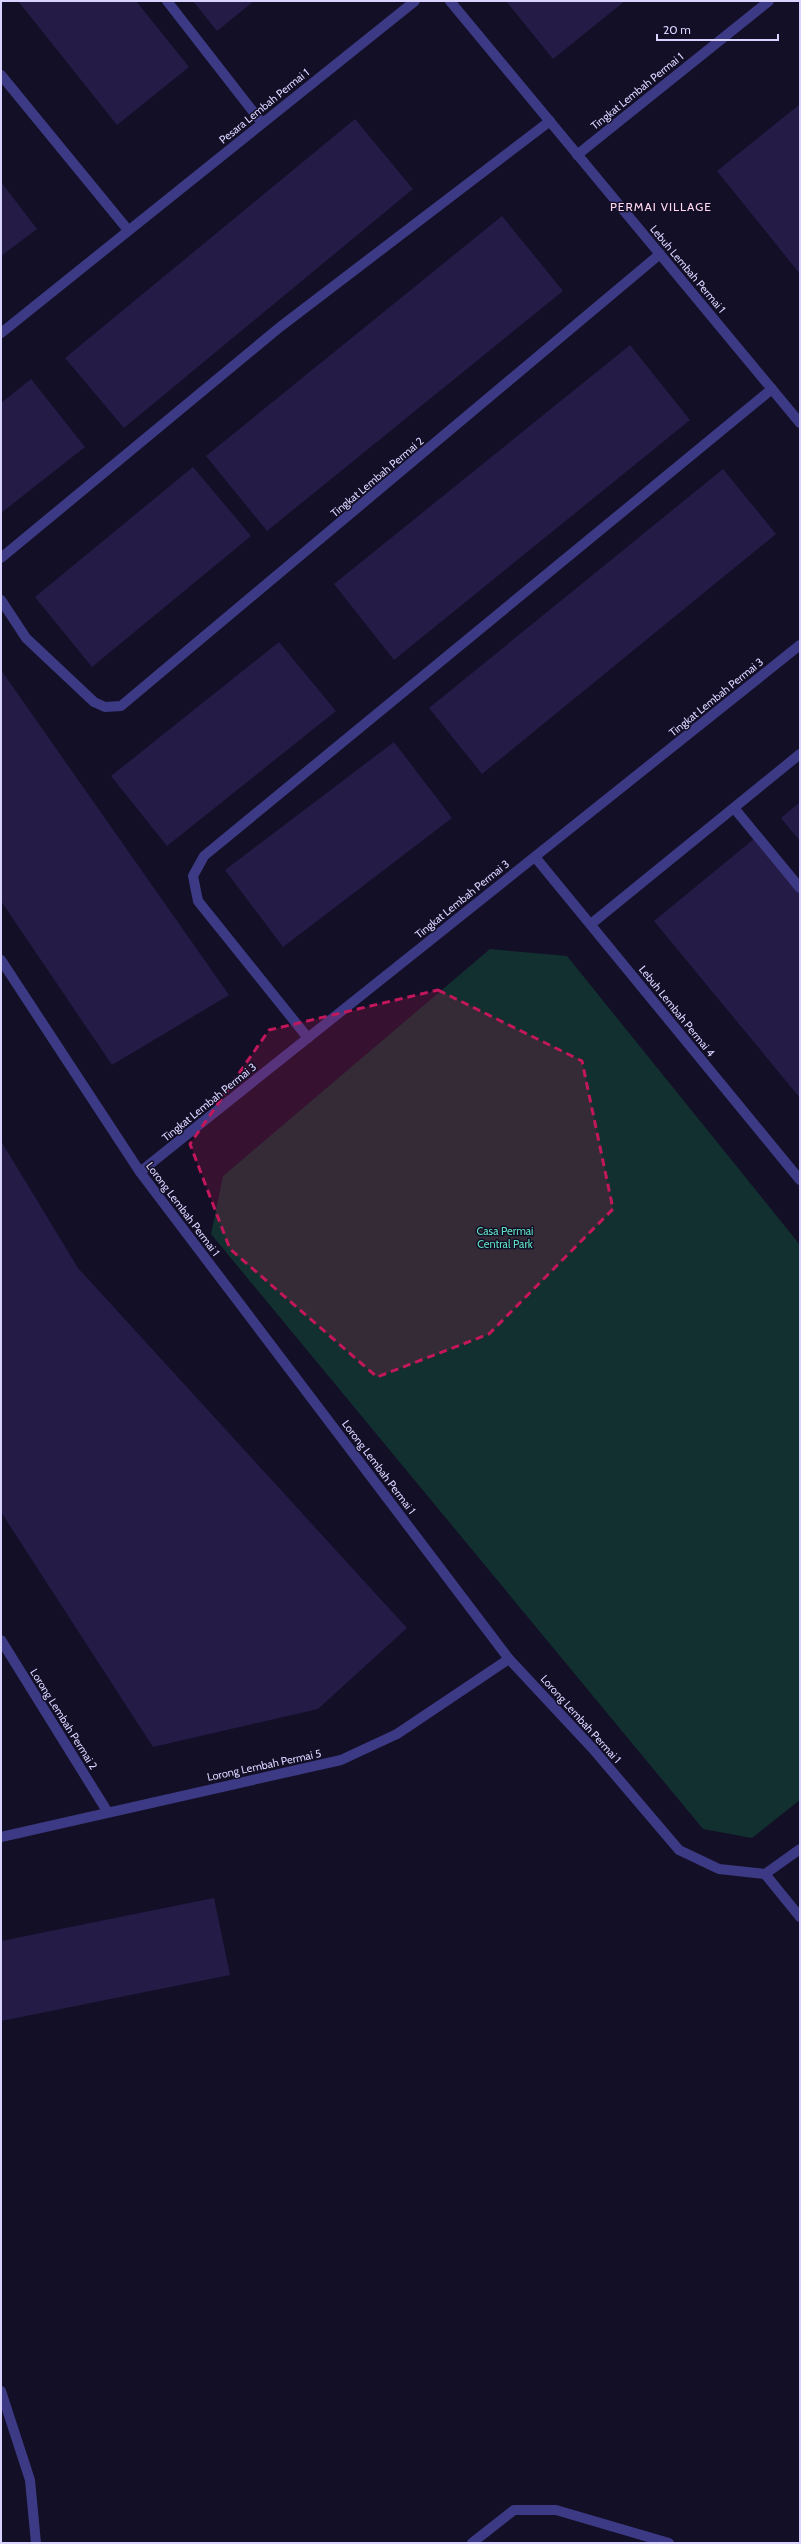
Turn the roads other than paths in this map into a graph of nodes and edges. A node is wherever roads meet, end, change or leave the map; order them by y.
1 (167, 1) edge
2 (415, 1) edge
3 (450, 1) edge
4 (768, 1) edge
5 (1, 75) edge
6 (550, 121) junction
7 (262, 123) junction
8 (577, 155) junction
9 (128, 230) junction
10 (660, 254) junction
11 (1, 333) edge
12 (772, 389) junction
13 (800, 423) edge
14 (1, 558) edge
15 (1, 600) edge
16 (800, 645) edge
17 (800, 754) edge
18 (734, 808) junction
19 (535, 857) junction
20 (800, 888) edge
21 (591, 924) junction
22 (1, 960) edge
23 (308, 1038) junction
24 (140, 1172) junction
25 (800, 1180) edge
26 (1, 1640) edge
27 (509, 1659) junction
28 (107, 1811) junction
29 (1, 1837) edge
30 (800, 1848) edge
31 (765, 1874) junction
32 (800, 1917) edge
33 (1, 2391) edge
34 (36, 2543) edge
35 (472, 2543) edge
36 (669, 2543) edge

1 - 7 street
2 - 7 street, Pesara Lembah Permai 1
3 - 6 street, Lebuh Lembah Permai 1
4 - 8 street, Tingkat Lembah Permai 1
5 - 9 street
6 - 8 street, Lebuh Lembah Permai 1
6 - 14 street
7 - 9 street, Pesara Lembah Permai 1
8 - 10 street, Lebuh Lembah Permai 1
9 - 11 street, Pesara Lembah Permai 1
10 - 12 street, Lebuh Lembah Permai 1
10 - 15 street, Tingkat Lembah Permai 2
12 - 13 street, Lebuh Lembah Permai 1
12 - 23 street
16 - 19 street, Tingkat Lembah Permai 3
17 - 18 street
18 - 20 street
18 - 21 street
19 - 21 street, Lebuh Lembah Permai 4
19 - 23 street, Tingkat Lembah Permai 3
21 - 25 street, Lebuh Lembah Permai 4
22 - 24 street, Lorong Lembah Permai 1
23 - 24 street, Tingkat Lembah Permai 3
24 - 27 street, Lorong Lembah Permai 1
26 - 28 street, Lorong Lembah Permai 2
27 - 28 street, Lorong Lembah Permai 5
27 - 31 street, Lorong Lembah Permai 1
28 - 29 street, Lorong Lembah Permai 5
30 - 31 street
31 - 32 street
33 - 34 street
35 - 36 street

